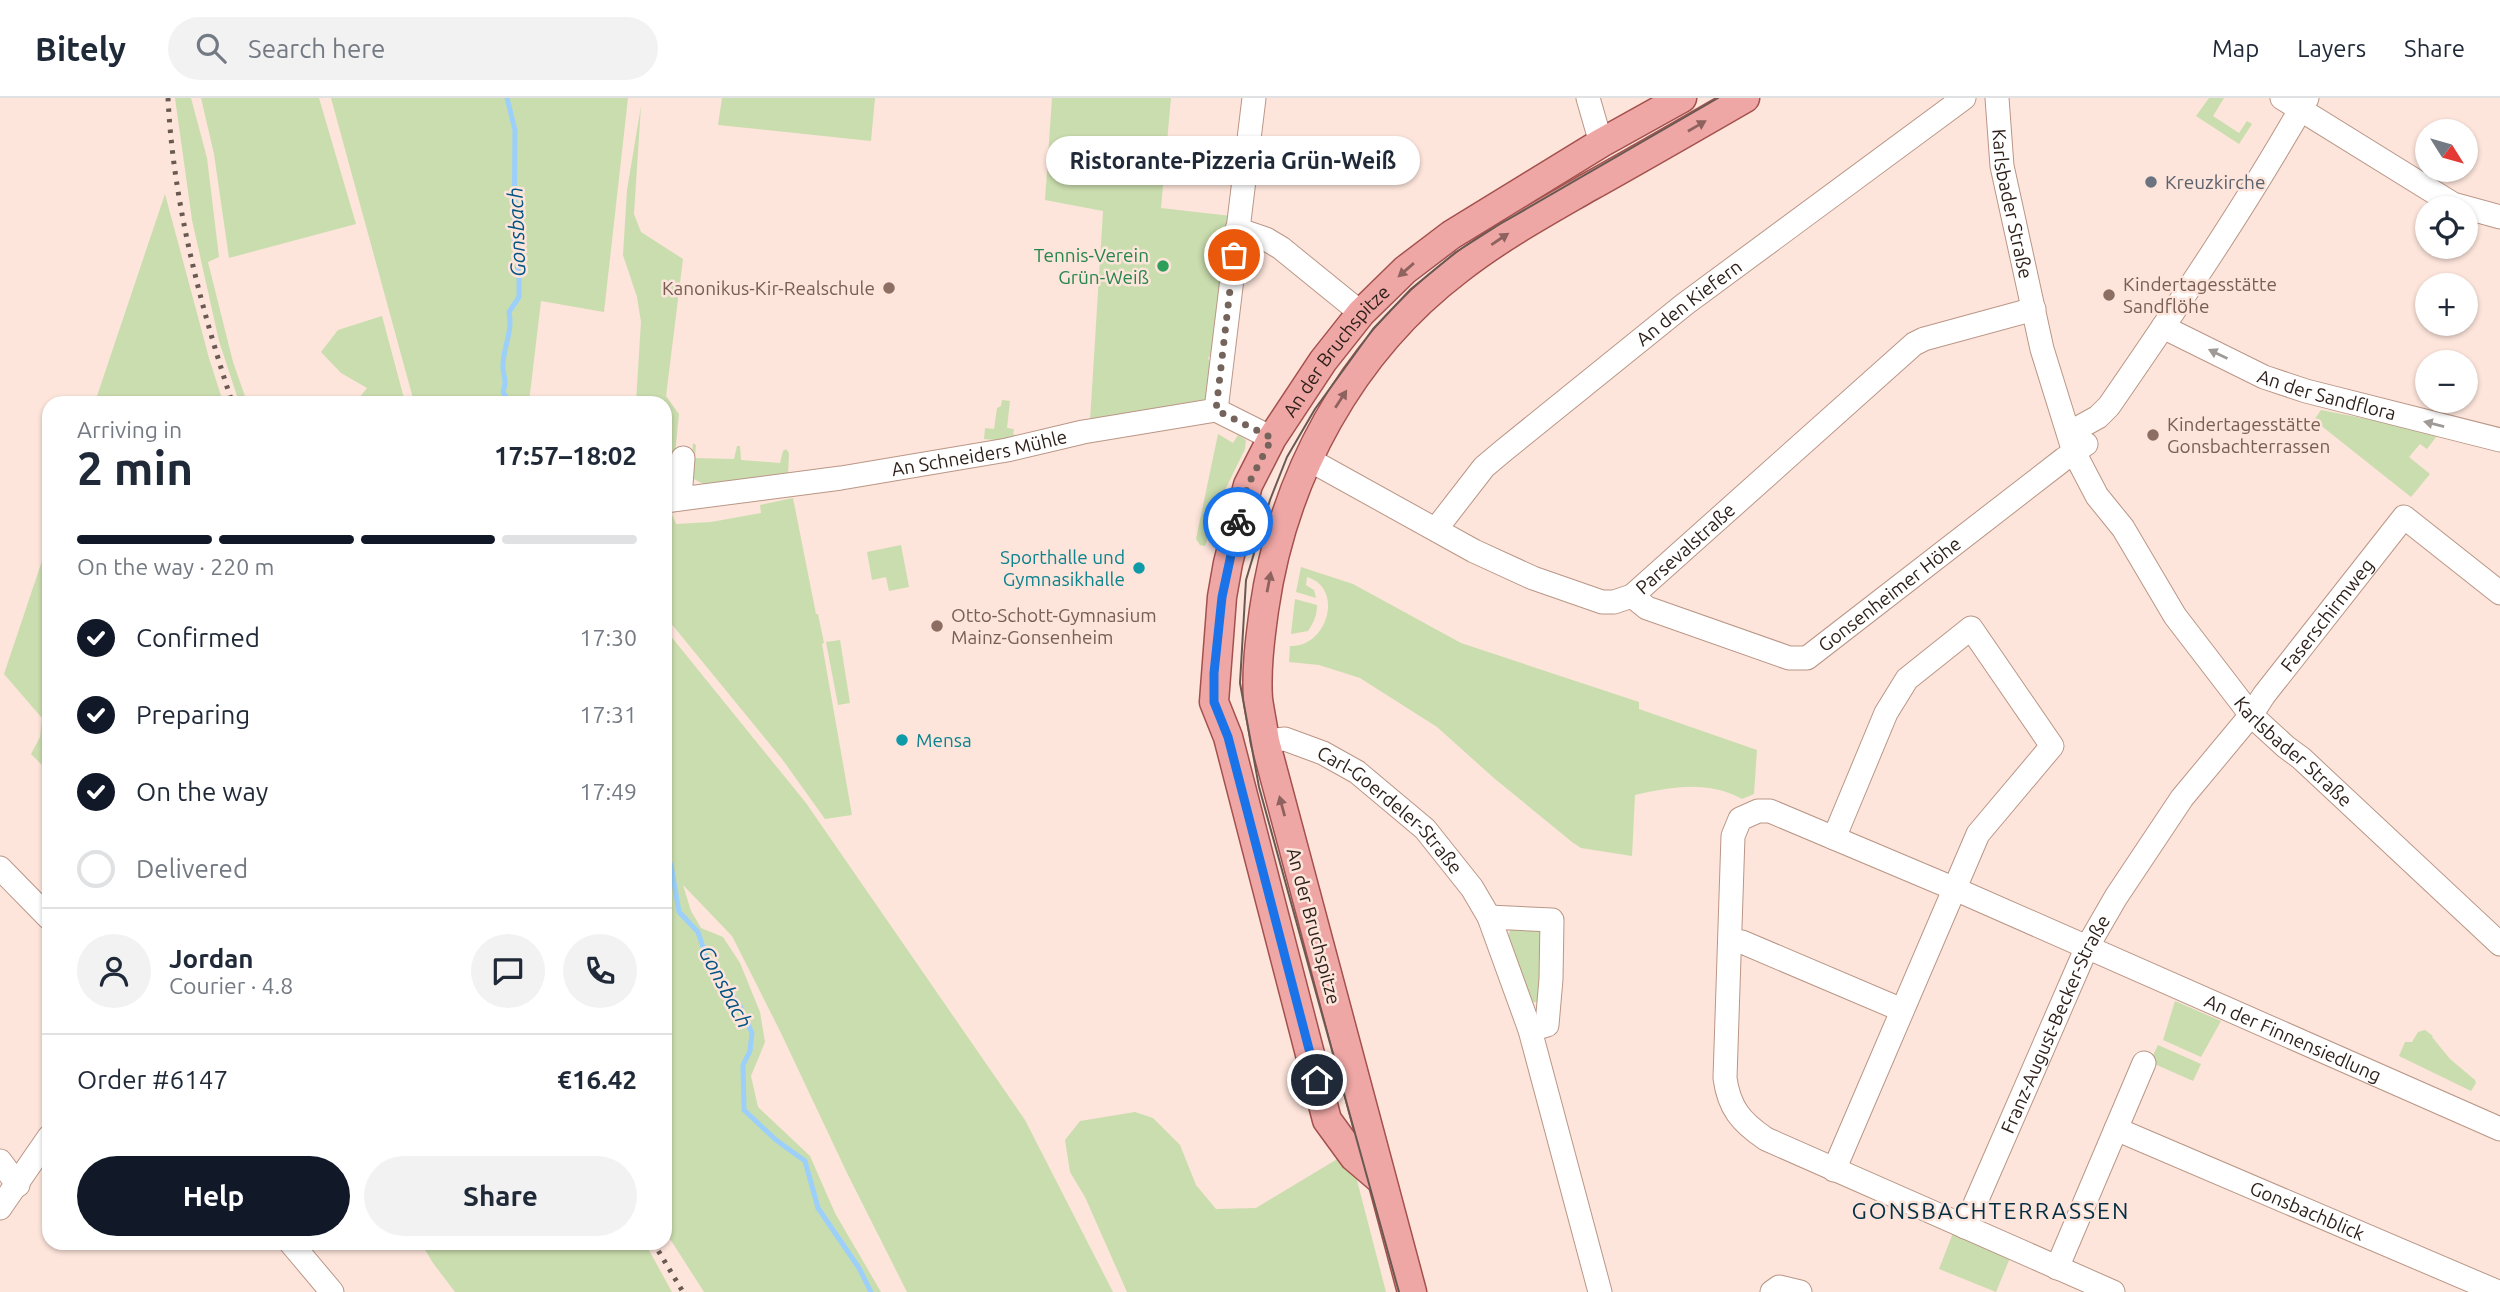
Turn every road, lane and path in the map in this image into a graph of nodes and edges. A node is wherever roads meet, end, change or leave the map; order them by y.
1 (1254, 98) edge
2 (1587, 98) edge
3 (1682, 98) edge
4 (1745, 98) edge
5 (1964, 98) edge
6 (1997, 98) edge
7 (2296, 102) edge
8 (1601, 143) junction
9 (2500, 217) edge
10 (1237, 229) junction
11 (2034, 309) junction
12 (1361, 313) junction
13 (2163, 327) junction
14 (1216, 410) junction
15 (1272, 438) junction
16 (2078, 439) junction
17 (2500, 440) edge
18 (683, 458) dead end
19 (1308, 459) junction
20 (673, 500) edge
21 (1436, 529) junction
22 (2500, 593) edge
23 (1632, 596) junction
24 (2251, 715) junction
25 (1265, 741) junction
26 (1834, 838) junction
27 (0, 868) edge
28 (1955, 890) junction
29 (42, 911) edge
30 (1489, 916) junction
31 (2496, 934) edge
32 (1730, 940) junction
33 (2087, 949) junction
34 (1902, 1010) junction
35 (1530, 1030) junction
36 (2144, 1063) dead end
37 (1361, 1105) junction
38 (1327, 1120) junction
39 (2116, 1129) junction
40 (2500, 1129) edge
41 (42, 1148) edge
42 (0, 1161) edge
43 (1833, 1170) junction
44 (1381, 1180) junction
45 (18, 1185) junction
46 (0, 1208) edge
47 (1965, 1227) junction
48 (297, 1250) edge
49 (2057, 1268) junction
50 (332, 1292) edge
51 (1412, 1292) edge
52 (1600, 1292) edge
53 (1772, 1292) edge
54 (1800, 1292) edge
55 (2113, 1292) edge
56 (2498, 1292) edge

1 - 10 street
2 - 8 street
3 - 8 main road, An der Bruchspitze
19 -> 4 main road, An der Bruchspitze
5 - 21 street, An den Kiefern
6 - 11 street, Karlsbader Straße
7 - 9 street
7 - 13 street, Gonsenheimer Höhe
8 -> 12 main road, An der Bruchspitze
10 - 12 street
10 - 14 street
11 - 16 street, Karlsbader Straße
11 - 23 street, Parsevalstraße
12 - 15 main road, An der Bruchspitze
13 - 16 street, Gonsenheimer Höhe
17 -> 13 street, An der Sandflora
14 - 15 street
14 - 20 street, An Schneiders Mühle
15 - 38 main road, An der Bruchspitze
16 - 23 street, Gonsenheimer Höhe
16 - 24 street, Karlsbader Straße
18 - 20 street, An Schneiders Mühle
19 - 21 street, Parsevalstraße
25 -> 19 main road, An der Bruchspitze
21 - 23 street, Parsevalstraße
22 - 24 street, Faserschirmweg
24 - 31 street, Karlsbader Straße
24 - 33 street, Franz-August-Becker-Straße
25 - 30 street, Carl-Goerdeler-Straße
37 -> 25 main road, An der Bruchspitze
26 - 28 street, An der Finnensiedlung
26 - 28 street
26 - 32 street, An der Finnensiedlung
27 - 29 street
28 - 33 street, An der Finnensiedlung
28 - 34 street
30 - 35 street, Carl-Goerdeler-Straße
30 - 35 street
32 - 34 street
32 - 43 street
33 - 40 street, An der Finnensiedlung
33 - 47 street, Franz-August-Becker-Straße
34 - 43 street
35 - 52 street, Carl-Goerdeler-Straße
36 - 39 street
37 - 38 main road
37 - 44 main road, An der Bruchspitze
38 - 44 main road, An der Bruchspitze
39 - 49 street
39 - 56 street, Gonsbachblick
41 - 45 street
42 - 45 street
43 - 47 street
44 - 51 main road, An der Bruchspitze
45 - 46 street
47 - 49 street
48 - 50 street
49 - 55 street
53 - 54 street

